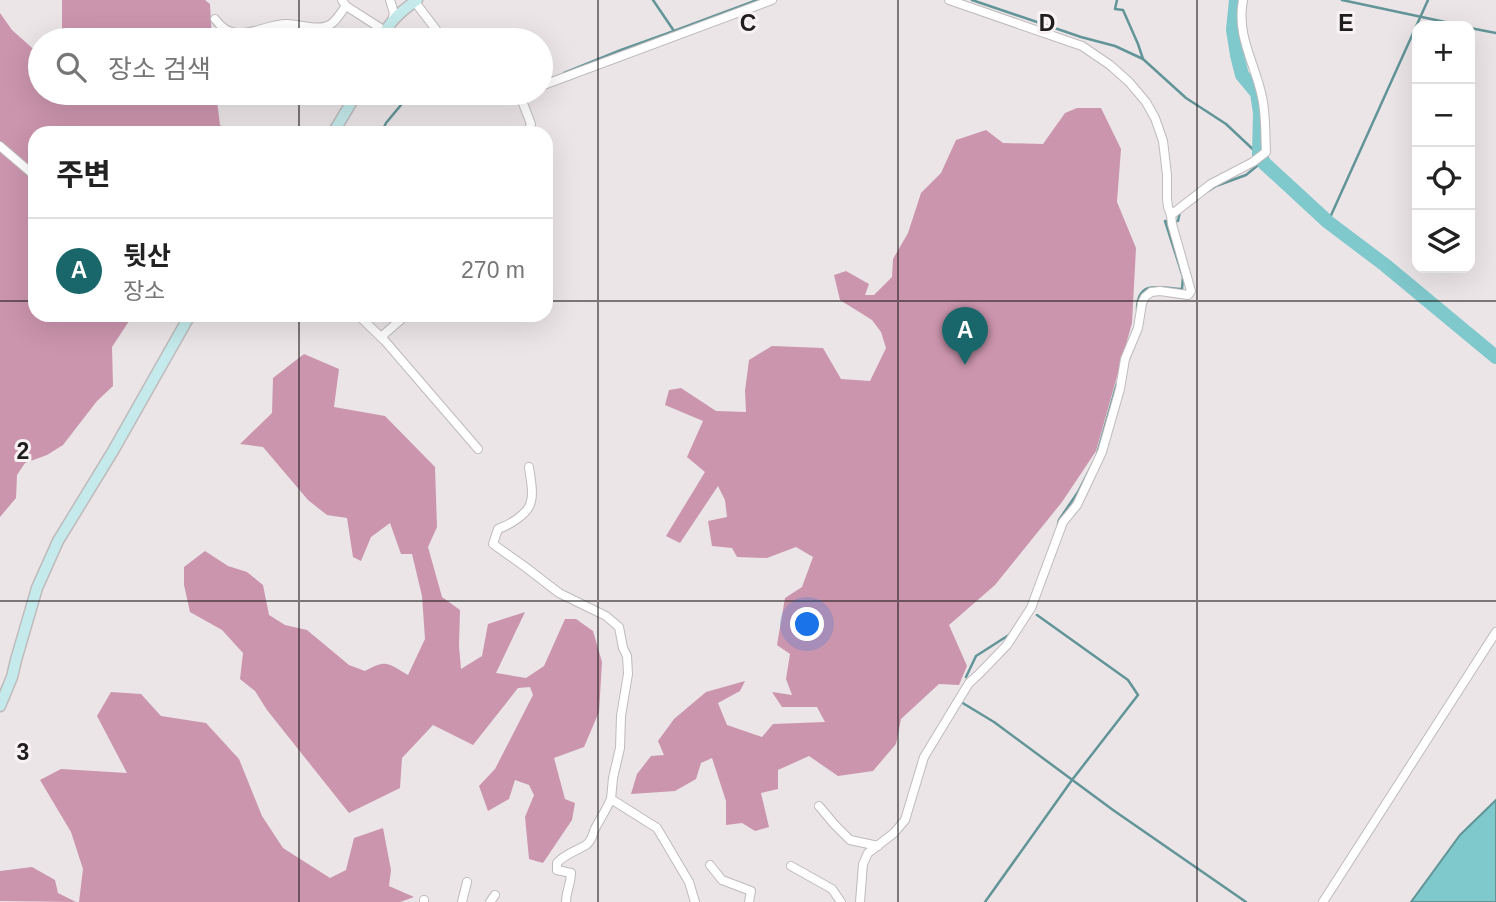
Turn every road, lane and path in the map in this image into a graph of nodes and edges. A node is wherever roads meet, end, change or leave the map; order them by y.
1 (390, 0) edge
2 (772, 0) edge
3 (949, 0) edge
4 (1243, 0) edge
5 (416, 1) edge
6 (344, 3) edge
7 (215, 19) dead end
8 (392, 21) junction
9 (223, 28) edge
10 (270, 28) edge
11 (373, 28) edge
12 (387, 28) edge
13 (435, 28) edge
14 (553, 82) edge
15 (350, 105) edge
16 (524, 105) edge
17 (337, 126) edge
18 (530, 126) edge
19 (0, 146) edge
20 (28, 170) edge
21 (1172, 220) junction
22 (183, 322) edge
23 (365, 322) edge
24 (398, 322) edge
25 (381, 337) junction
26 (478, 449) dead end
27 (529, 467) dead end
28 (1496, 632) edge
29 (0, 706) edge
30 (611, 799) junction
31 (819, 806) dead end
32 (878, 846) junction
33 (710, 865) dead end
34 (791, 866) dead end
35 (467, 882) dead end
36 (462, 902) edge
37 (566, 902) edge
38 (695, 902) edge
39 (749, 902) edge
40 (841, 902) edge
41 (860, 902) edge
42 (1323, 902) edge

1 - 8 street
2 - 14 street
3 - 21 street
4 - 21 street
5 - 8 street
5 - 13 street
6 - 10 street
6 - 11 street
7 - 9 street
8 - 12 street
15 - 17 street
16 - 18 street
19 - 20 street
21 - 32 street
22 - 29 street
23 - 25 street
24 - 25 street
25 - 26 street
27 - 30 street
28 - 42 street
30 - 37 street
30 - 38 street
31 - 32 street
32 - 41 street
33 - 39 street
34 - 40 street
35 - 36 street

